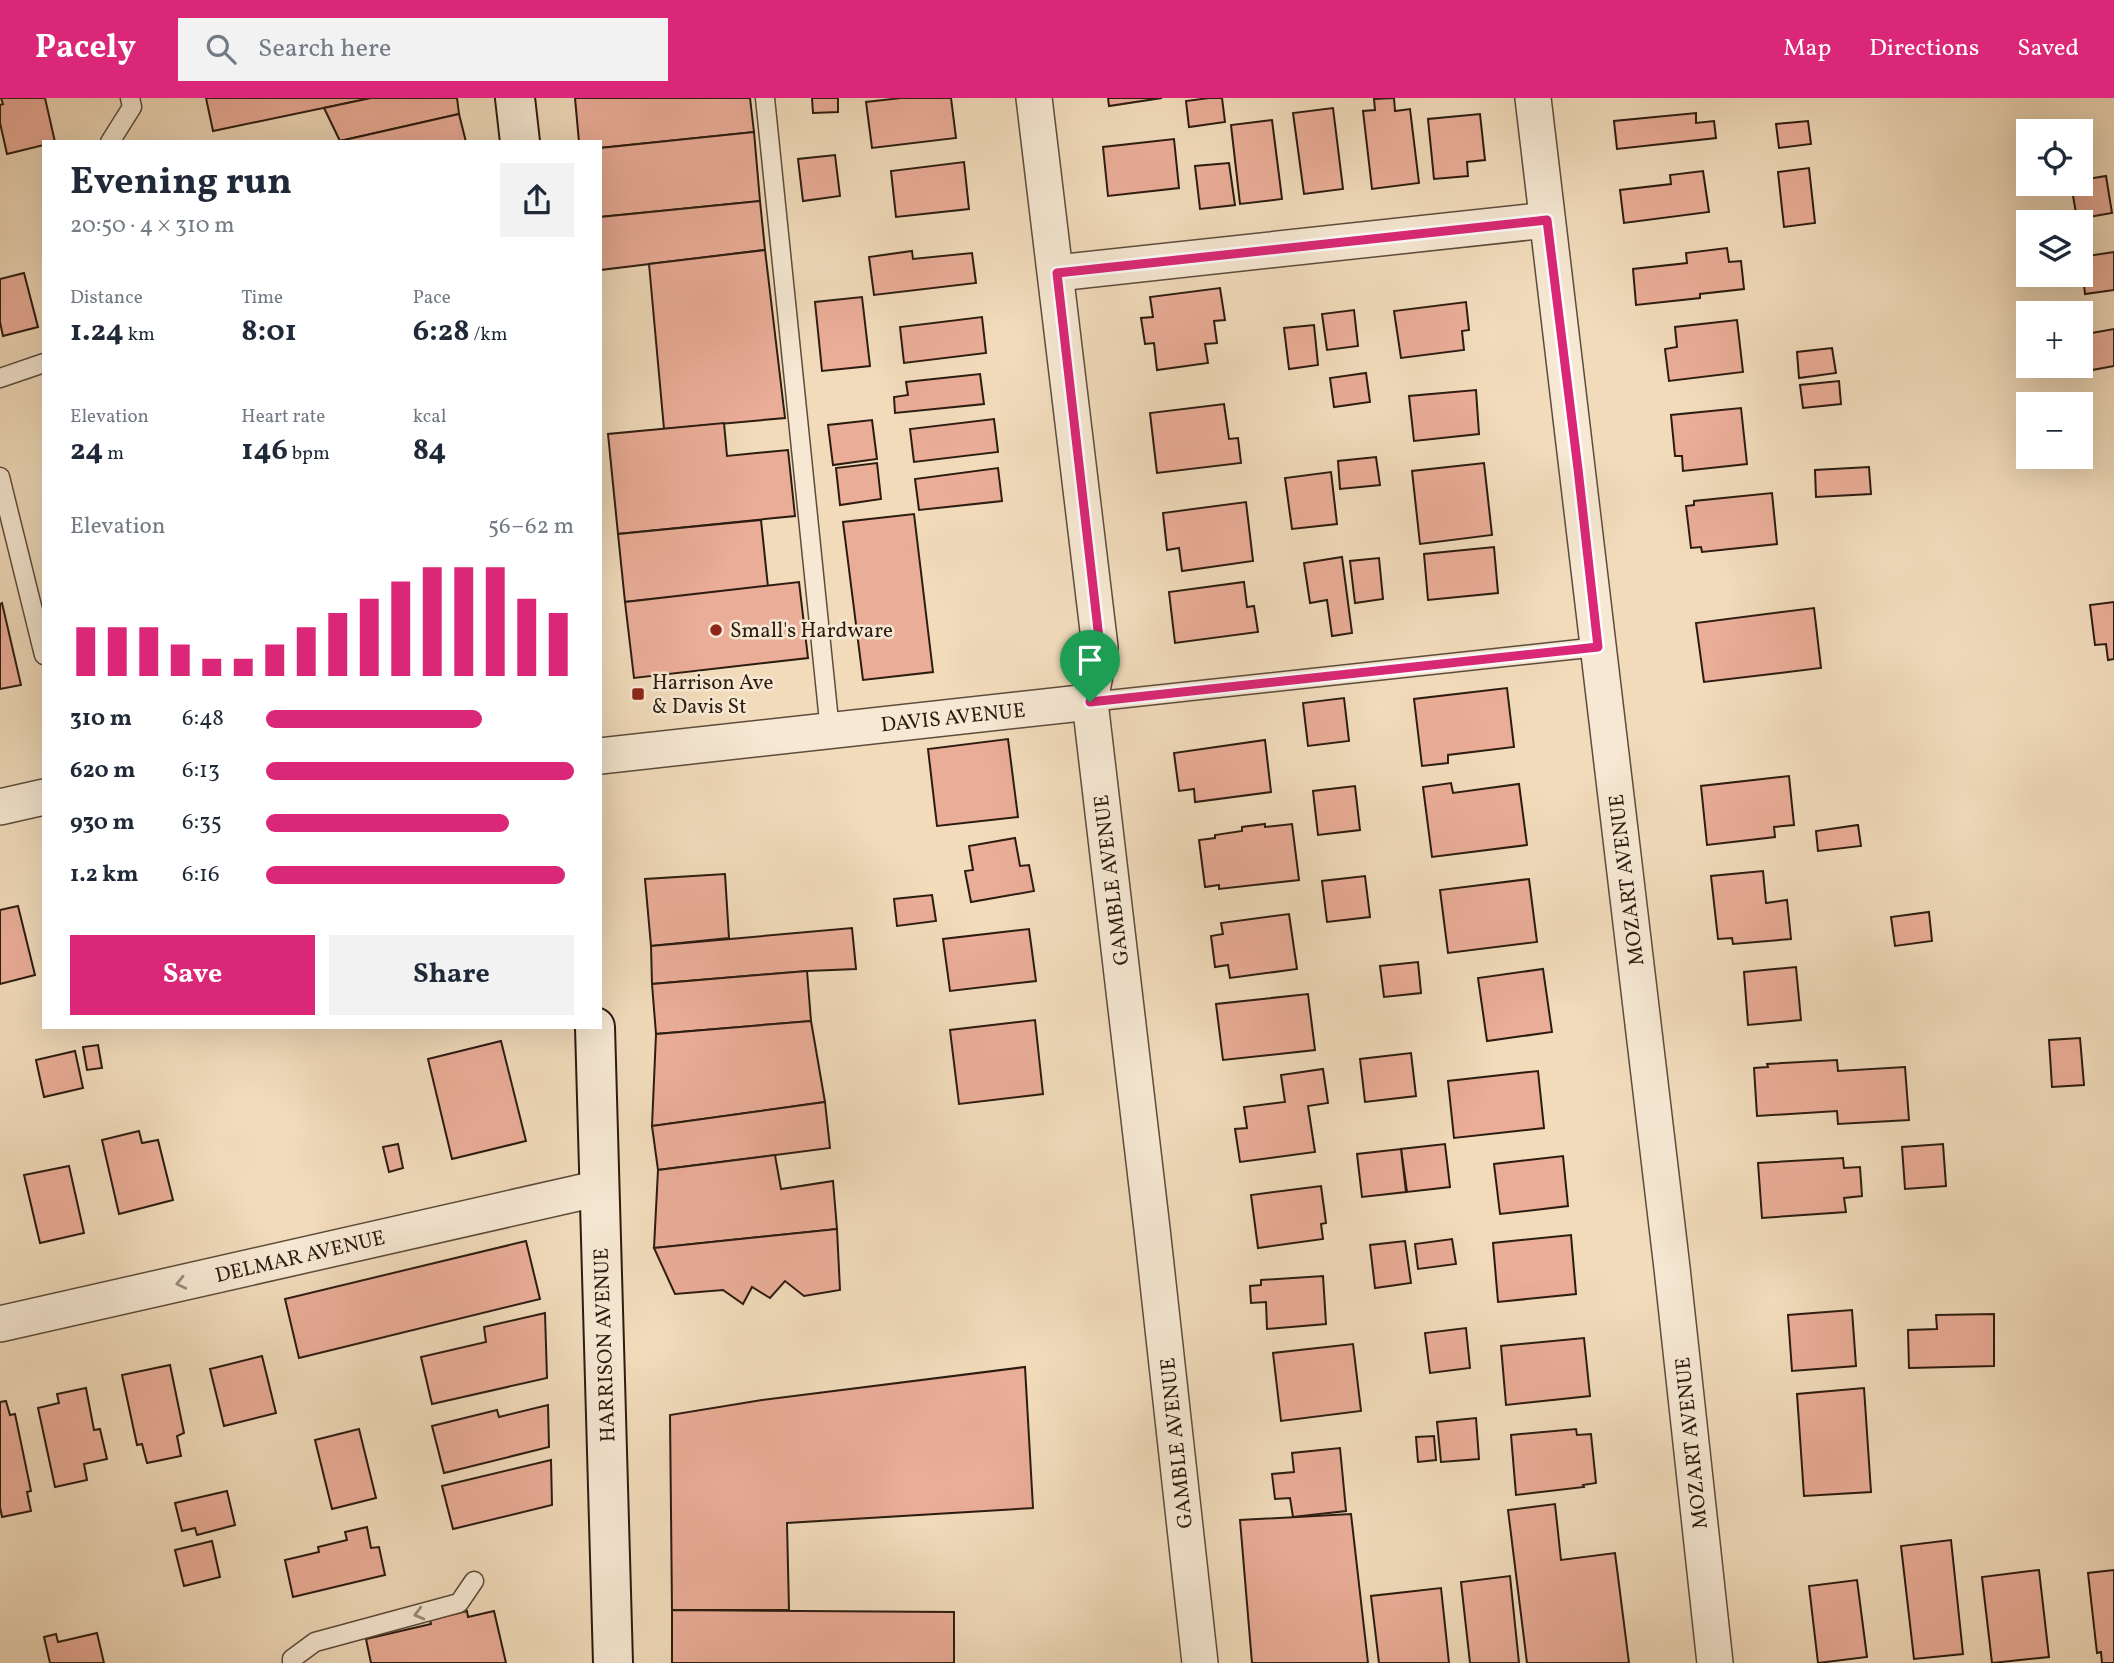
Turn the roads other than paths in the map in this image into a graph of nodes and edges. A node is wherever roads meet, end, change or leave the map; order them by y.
1 (130, 98) edge
2 (515, 98) edge
3 (765, 98) edge
4 (1034, 98) edge
5 (1533, 98) edge
6 (111, 140) edge
7 (520, 140) edge
8 (1547, 220) junction
9 (1057, 273) junction
10 (42, 364) edge
11 (0, 378) edge
12 (0, 477) edge
13 (42, 647) edge
14 (1598, 647) junction
15 (1090, 702) junction
16 (830, 731) junction
17 (602, 756) edge
18 (42, 797) edge
19 (0, 807) edge
20 (595, 1029) edge
21 (600, 1188) junction
22 (0, 1324) edge
23 (474, 1581) dead end
24 (292, 1663) edge
25 (613, 1663) edge
26 (1200, 1663) edge
27 (1715, 1663) edge

1 - 6 lane
2 - 7 main road
3 - 16 lane
4 - 9 street, GAMBLE AVENUE
5 - 8 street, MOZART AVENUE
8 - 9 street
8 - 14 street, MOZART AVENUE
9 - 15 street, GAMBLE AVENUE
10 - 11 lane
12 - 13 lane
14 - 15 lane, DAVIS AVENUE
14 - 27 street, MOZART AVENUE
15 - 16 street, DAVIS AVENUE
15 - 26 street, GAMBLE AVENUE
16 - 17 street, DAVIS AVENUE
18 - 19 street
20 - 21 main road, HARRISON AVENUE
21 -> 22 street, DELMAR AVENUE
21 - 25 main road, HARRISON AVENUE
23 -> 24 lane

